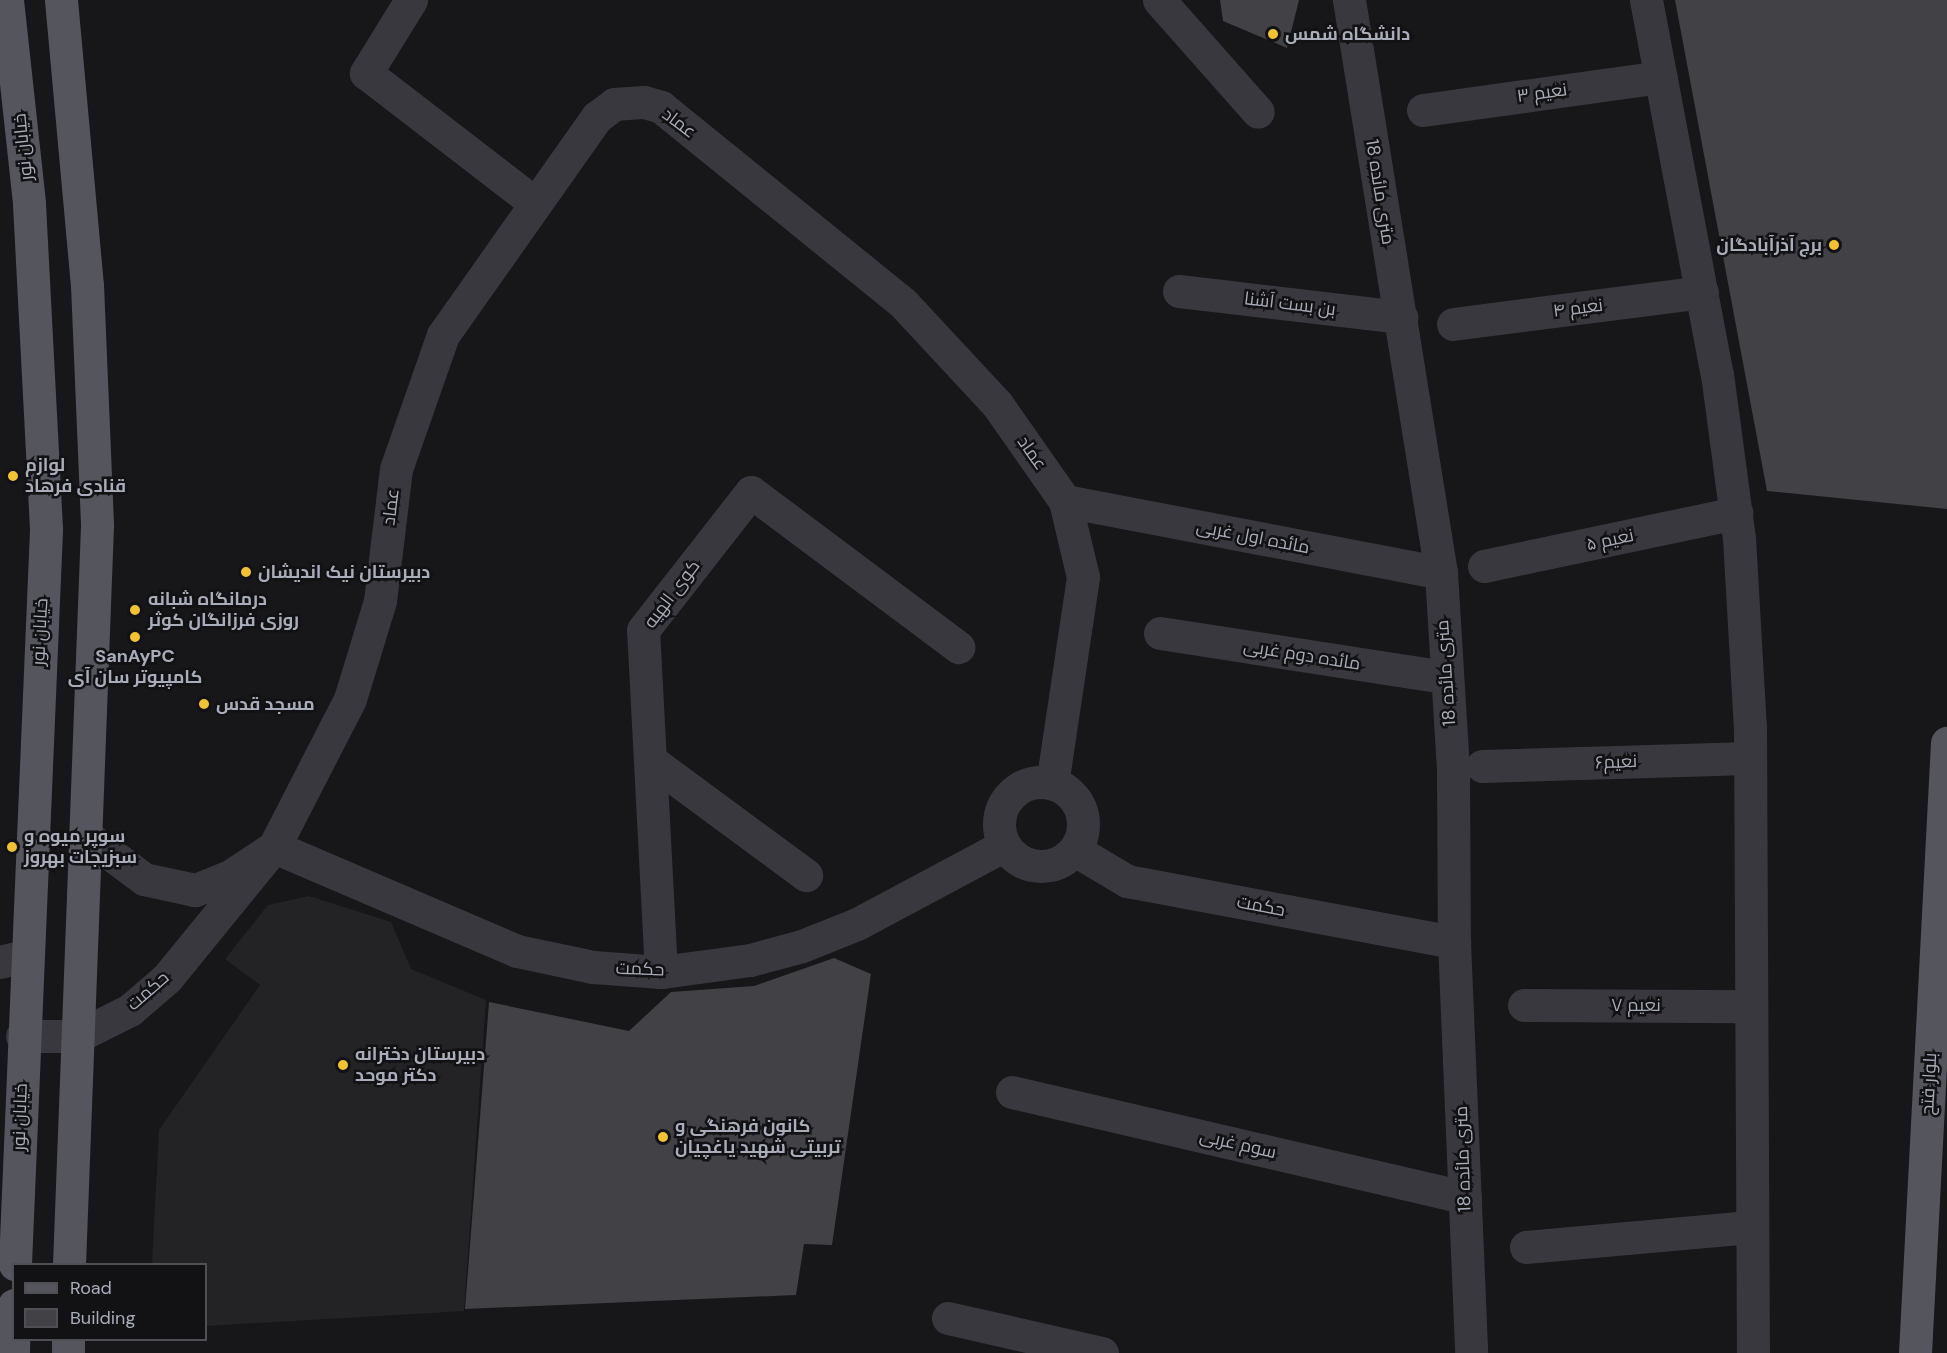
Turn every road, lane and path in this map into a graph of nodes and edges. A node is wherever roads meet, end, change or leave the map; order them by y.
1 (7, 0) edge
2 (60, 0) edge
3 (411, 0) edge
4 (1159, 0) edge
5 (1349, 0) edge
6 (1646, 0) edge
7 (1661, 76) junction
8 (1423, 110) dead end
9 (1258, 112) dead end
10 (536, 203) junction
11 (1179, 291) dead end
12 (1702, 292) junction
13 (1401, 317) junction
14 (1453, 324) dead end
15 (1065, 501) junction
16 (1736, 513) junction
17 (1484, 566) dead end
18 (1441, 573) junction
19 (1160, 633) dead end
20 (958, 647) dead end
21 (1444, 677) junction
22 (1947, 743) edge
23 (1749, 758) junction
24 (650, 760) junction
25 (1482, 766) dead end
26 (1052, 784) junction
27 (85, 835) junction
28 (1003, 846) junction
29 (274, 847) junction
30 (1075, 850) junction
31 (806, 874) dead end
32 (1454, 942) junction
33 (12, 959) edge
34 (661, 972) junction
35 (1524, 1005) dead end
36 (1748, 1006) junction
37 (22, 1036) junction
38 (78, 1036) junction
39 (1012, 1092) dead end
40 (1465, 1197) junction
41 (1750, 1227) junction
42 (1526, 1247) dead end
43 (15, 1263) edge
44 (69, 1263) edge
45 (948, 1318) dead end
46 (1102, 1353) edge
47 (1471, 1353) edge
48 (1753, 1353) edge
49 (1915, 1353) edge

1 - 33 main road, خیابان نور
2 - 27 main road
3 - 10 street
4 - 9 street
5 - 13 street, 18 متری مائده
6 - 7 street
7 - 8 street, نعیم ۳
7 - 12 street
10 - 15 street, عماد
10 - 29 street, عماد
11 - 13 street, بن بست آشنا
12 - 14 street, نعیم ۴
12 - 16 street
13 - 18 street, 18 متری مائده
15 - 18 street, مائده اول غربی
15 - 26 street, عماد
16 - 17 street, نعیم ۵
16 - 23 street
18 - 21 street, 18 متری مائده
19 - 21 street, مائده دوم غربی
20 - 24 street, کوی الهیه
21 - 32 street, 18 متری مائده
22 - 49 main road, بلوار فتح
23 - 25 street, نعیم۶
23 - 36 street
24 - 31 street
24 - 34 street, کوی الهیه
26 - 28 street
26 - 30 street
27 - 29 street
27 - 38 main road
28 - 30 street
28 - 34 street, حکمت
29 - 34 street, حکمت
29 - 38 street, حکمت
30 - 32 street, حکمت
32 - 40 street, 18 متری مائده
33 - 37 main road, خیابان نور
35 - 36 street, نعیم ۷
36 - 41 street
37 - 38 street
37 - 43 main road, خیابان نور
38 - 44 main road
39 - 40 street, سوم غربی
40 - 47 street, 18 متری مائده
41 - 42 street
41 - 48 street
45 - 46 street

